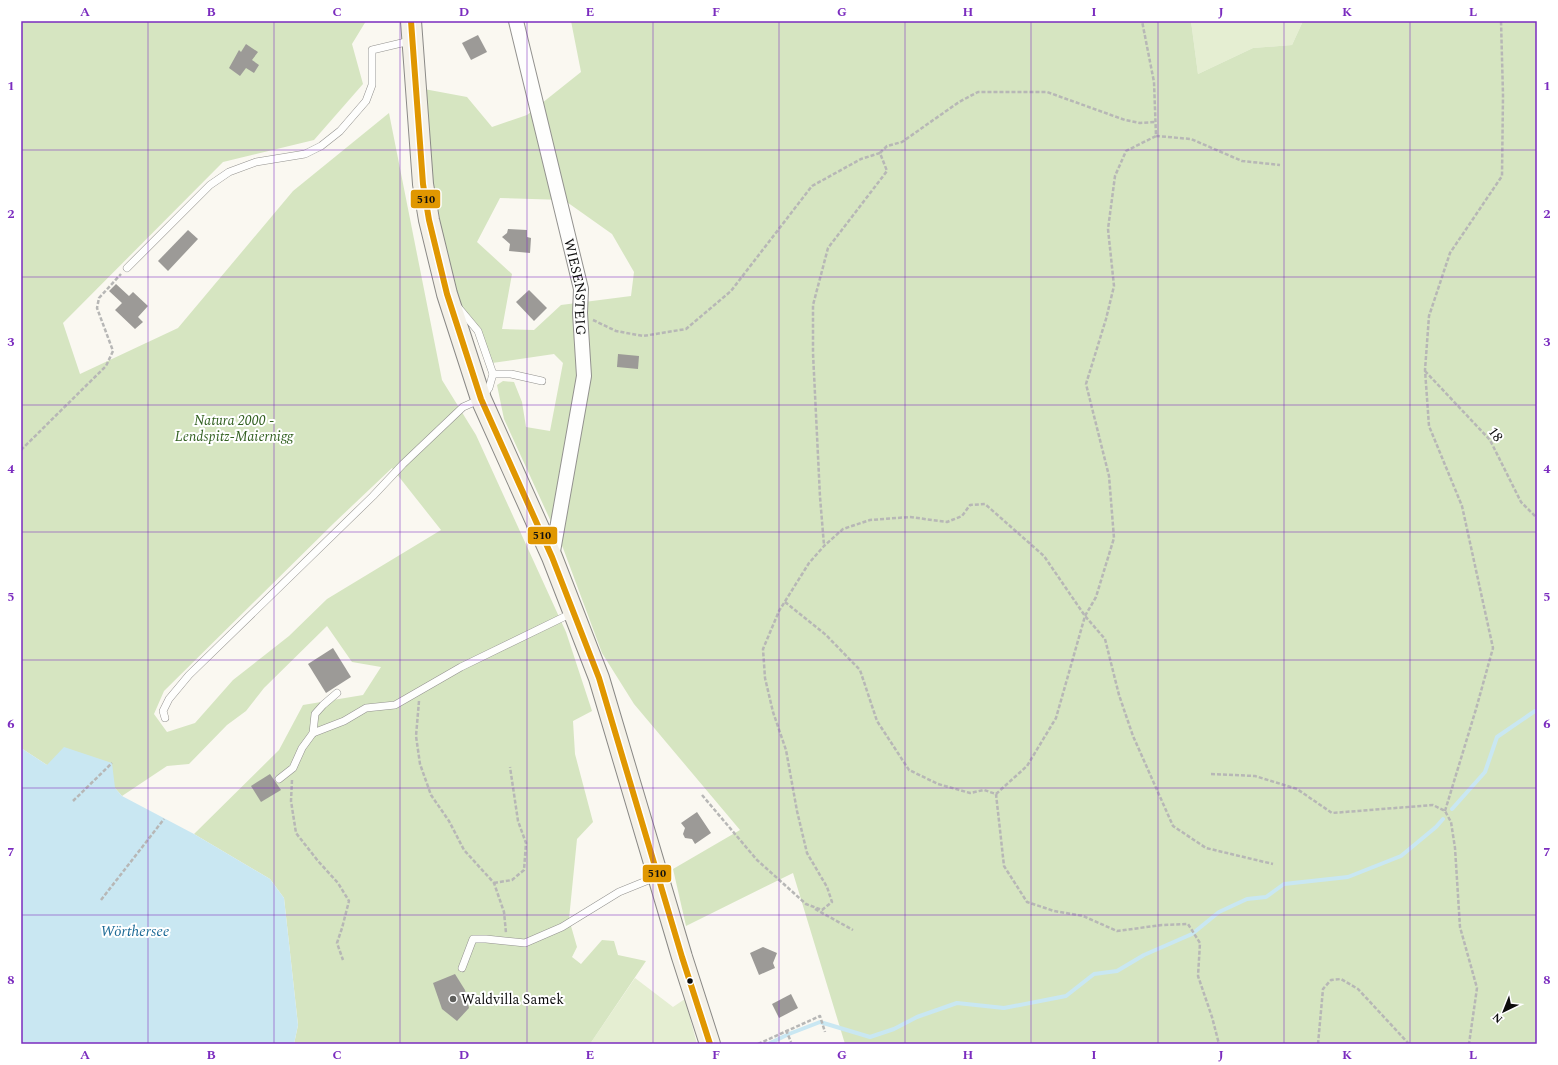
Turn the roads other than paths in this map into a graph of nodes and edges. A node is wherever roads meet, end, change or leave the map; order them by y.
1 (411, 21) edge
2 (516, 21) edge
3 (412, 41) junction
4 (127, 268) road end
5 (447, 294) junction
6 (493, 374) junction
7 (542, 382) dead end
8 (481, 399) junction
9 (552, 557) junction
10 (574, 612) junction
11 (337, 693) dead end
12 (165, 718) dead end
13 (313, 733) junction
14 (279, 779) dead end
15 (658, 876) junction
16 (462, 968) dead end
17 (710, 1044) edge

1 - 3 main road
2 - 9 street, WIESENSTEIG
3 - 4 lane
3 - 5 main road
5 - 6 lane
5 - 8 main road
6 - 7 lane
6 - 8 lane
8 - 9 main road
8 - 12 lane
9 - 10 main road
10 - 13 lane
10 - 15 main road
11 - 13 lane
13 - 14 lane
15 - 16 lane
15 - 17 main road

